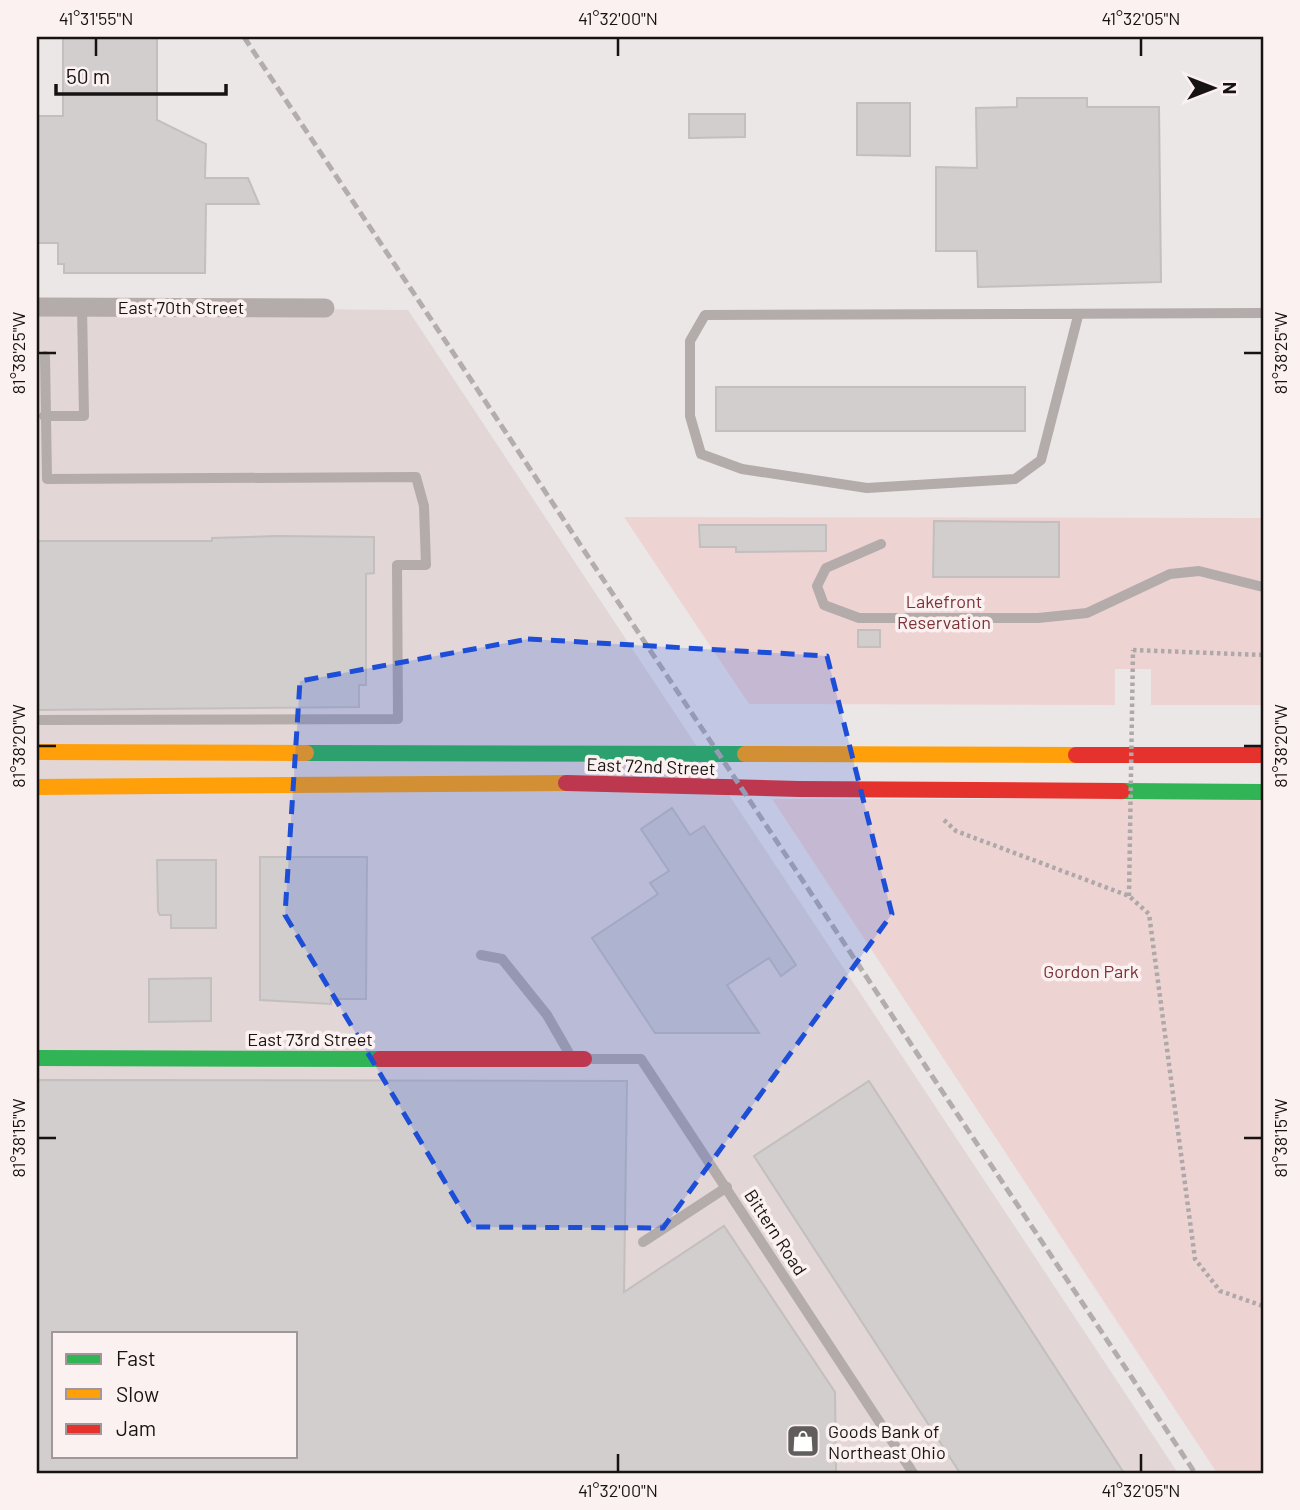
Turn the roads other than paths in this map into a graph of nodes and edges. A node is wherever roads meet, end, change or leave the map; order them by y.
1 (37, 307) edge
2 (82, 307) junction
3 (325, 308) dead end
4 (1263, 313) edge
5 (1078, 316) junction
6 (45, 356) dead end
7 (44, 416) junction
8 (881, 544) dead end
9 (1263, 587) edge
10 (37, 720) edge
11 (37, 752) edge
12 (1263, 755) edge
13 (37, 787) edge
14 (1263, 792) edge
15 (481, 955) dead end
16 (37, 1058) edge
17 (578, 1059) junction
18 (727, 1187) junction
19 (643, 1242) dead end
20 (913, 1473) edge

1 - 2 street, East 70th Street
2 - 3 street, East 70th Street
2 - 7 lane
4 - 5 lane
5 - 5 lane
6 - 7 lane
7 - 10 lane
8 - 9 lane
11 - 12 main road, East 72nd Street
13 - 14 main road, East 72nd Street
15 - 17 lane
16 - 17 main road, East 73rd Street
17 - 18 lane, Bittern Road
18 - 19 lane
18 - 20 lane, Bittern Road

